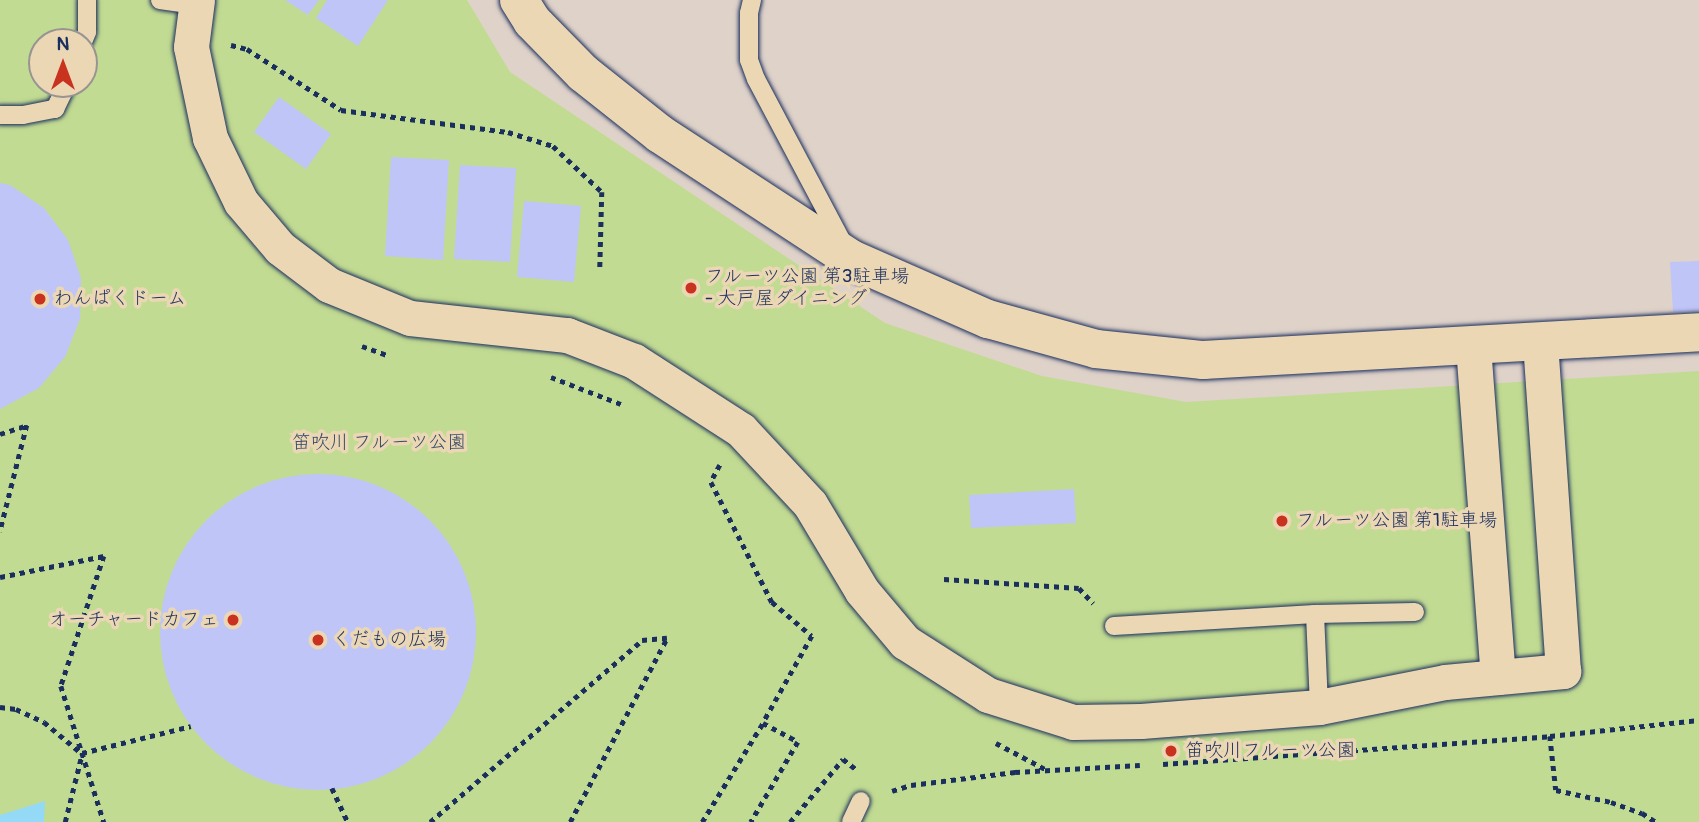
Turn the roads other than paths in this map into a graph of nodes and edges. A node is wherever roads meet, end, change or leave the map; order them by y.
1 (88, 0) edge
2 (160, 0) edge
3 (519, 0) edge
4 (752, 0) edge
5 (195, 14) edge
6 (87, 28) edge
7 (60, 98) edge
8 (0, 114) edge
9 (851, 258) junction
10 (1699, 332) edge
11 (1540, 341) junction
12 (1473, 346) junction
13 (1415, 612) dead end
14 (1315, 614) junction
15 (1114, 626) road end
16 (1498, 677) junction
17 (1318, 707) junction
18 (861, 801) road end
19 (850, 822) edge

1 - 6 lane
2 - 5 lane
3 - 9 street
4 - 9 lane
5 - 17 street
7 - 8 lane
9 - 12 street
10 - 11 street
11 - 12 street
11 - 16 street
12 - 16 street
13 - 14 lane
14 - 15 lane
14 - 17 lane
16 - 17 street
18 - 19 lane

